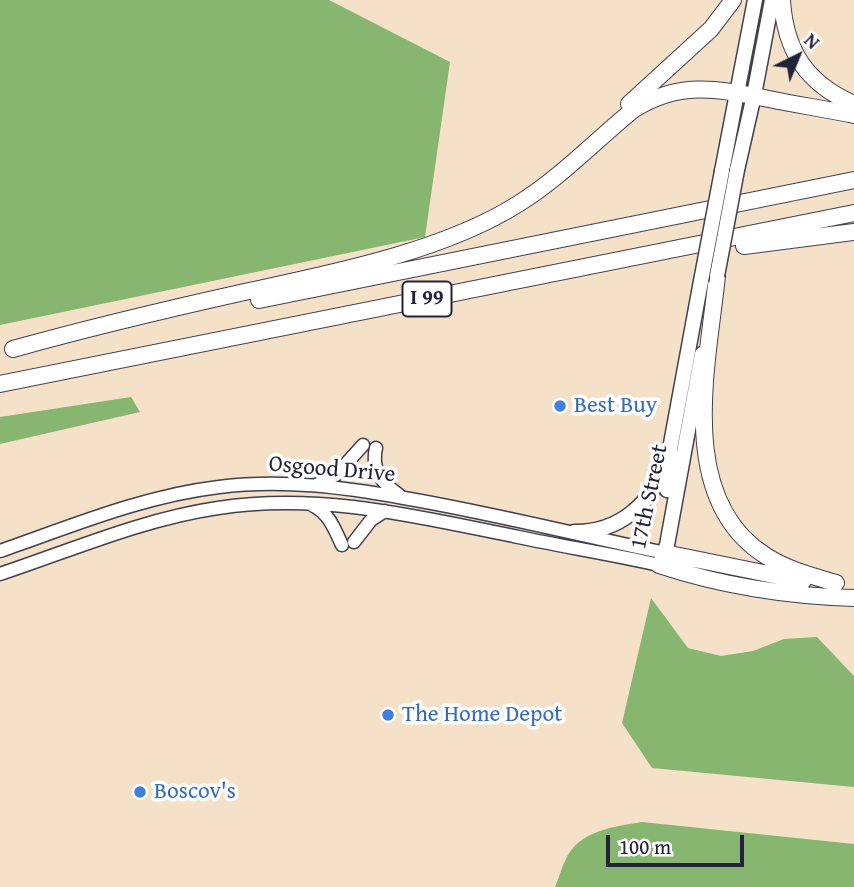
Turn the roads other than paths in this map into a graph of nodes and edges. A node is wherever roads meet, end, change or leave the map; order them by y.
1 (733, 0) edge
2 (755, 0) edge
3 (772, 0) edge
4 (782, 0) edge
5 (738, 92) junction
6 (754, 95) junction
7 (854, 104) edge
8 (854, 115) edge
9 (567, 166) junction
10 (729, 171) junction
11 (854, 180) edge
12 (854, 213) edge
13 (854, 232) edge
14 (620, 261) junction
15 (717, 275) junction
16 (6, 350) edge
17 (0, 384) edge
18 (363, 445) dead end
19 (376, 448) dead end
20 (670, 449) junction
21 (316, 485) junction
22 (402, 498) junction
23 (305, 502) junction
24 (385, 512) junction
25 (574, 532) junction
26 (0, 551) edge
27 (660, 556) junction
28 (0, 574) edge
29 (836, 583) junction
30 (854, 584) edge
31 (854, 598) edge

1 - 9 highway
2 - 5 main road, 17th Street
3 - 6 main road, 17th Street
4 - 7 highway
5 - 6 highway
5 - 9 highway
5 - 10 main road, 17th Street
6 - 8 highway
6 - 10 main road, 17th Street
9 - 16 highway
10 - 15 main road, 17th Street, bridge
10 - 20 main road, 17th Street, bridge
11 - 16 highway, I 99
12 - 14 highway, I 99
13 - 14 highway
14 - 17 highway, I 99
15 - 27 main road, 17th Street
15 - 29 highway
18 - 21 main road
19 - 22 main road
20 - 25 main road
20 - 27 main road, 17th Street
21 - 22 main road, Osgood Drive
21 - 26 main road, Osgood Drive
22 - 25 main road, Osgood Drive
23 - 24 main road, Osgood Drive
23 - 24 main road
23 - 28 main road, Osgood Drive
24 - 27 main road, Osgood Drive
25 - 27 main road, Osgood Drive
27 - 29 highway
27 - 31 highway
29 - 30 highway

